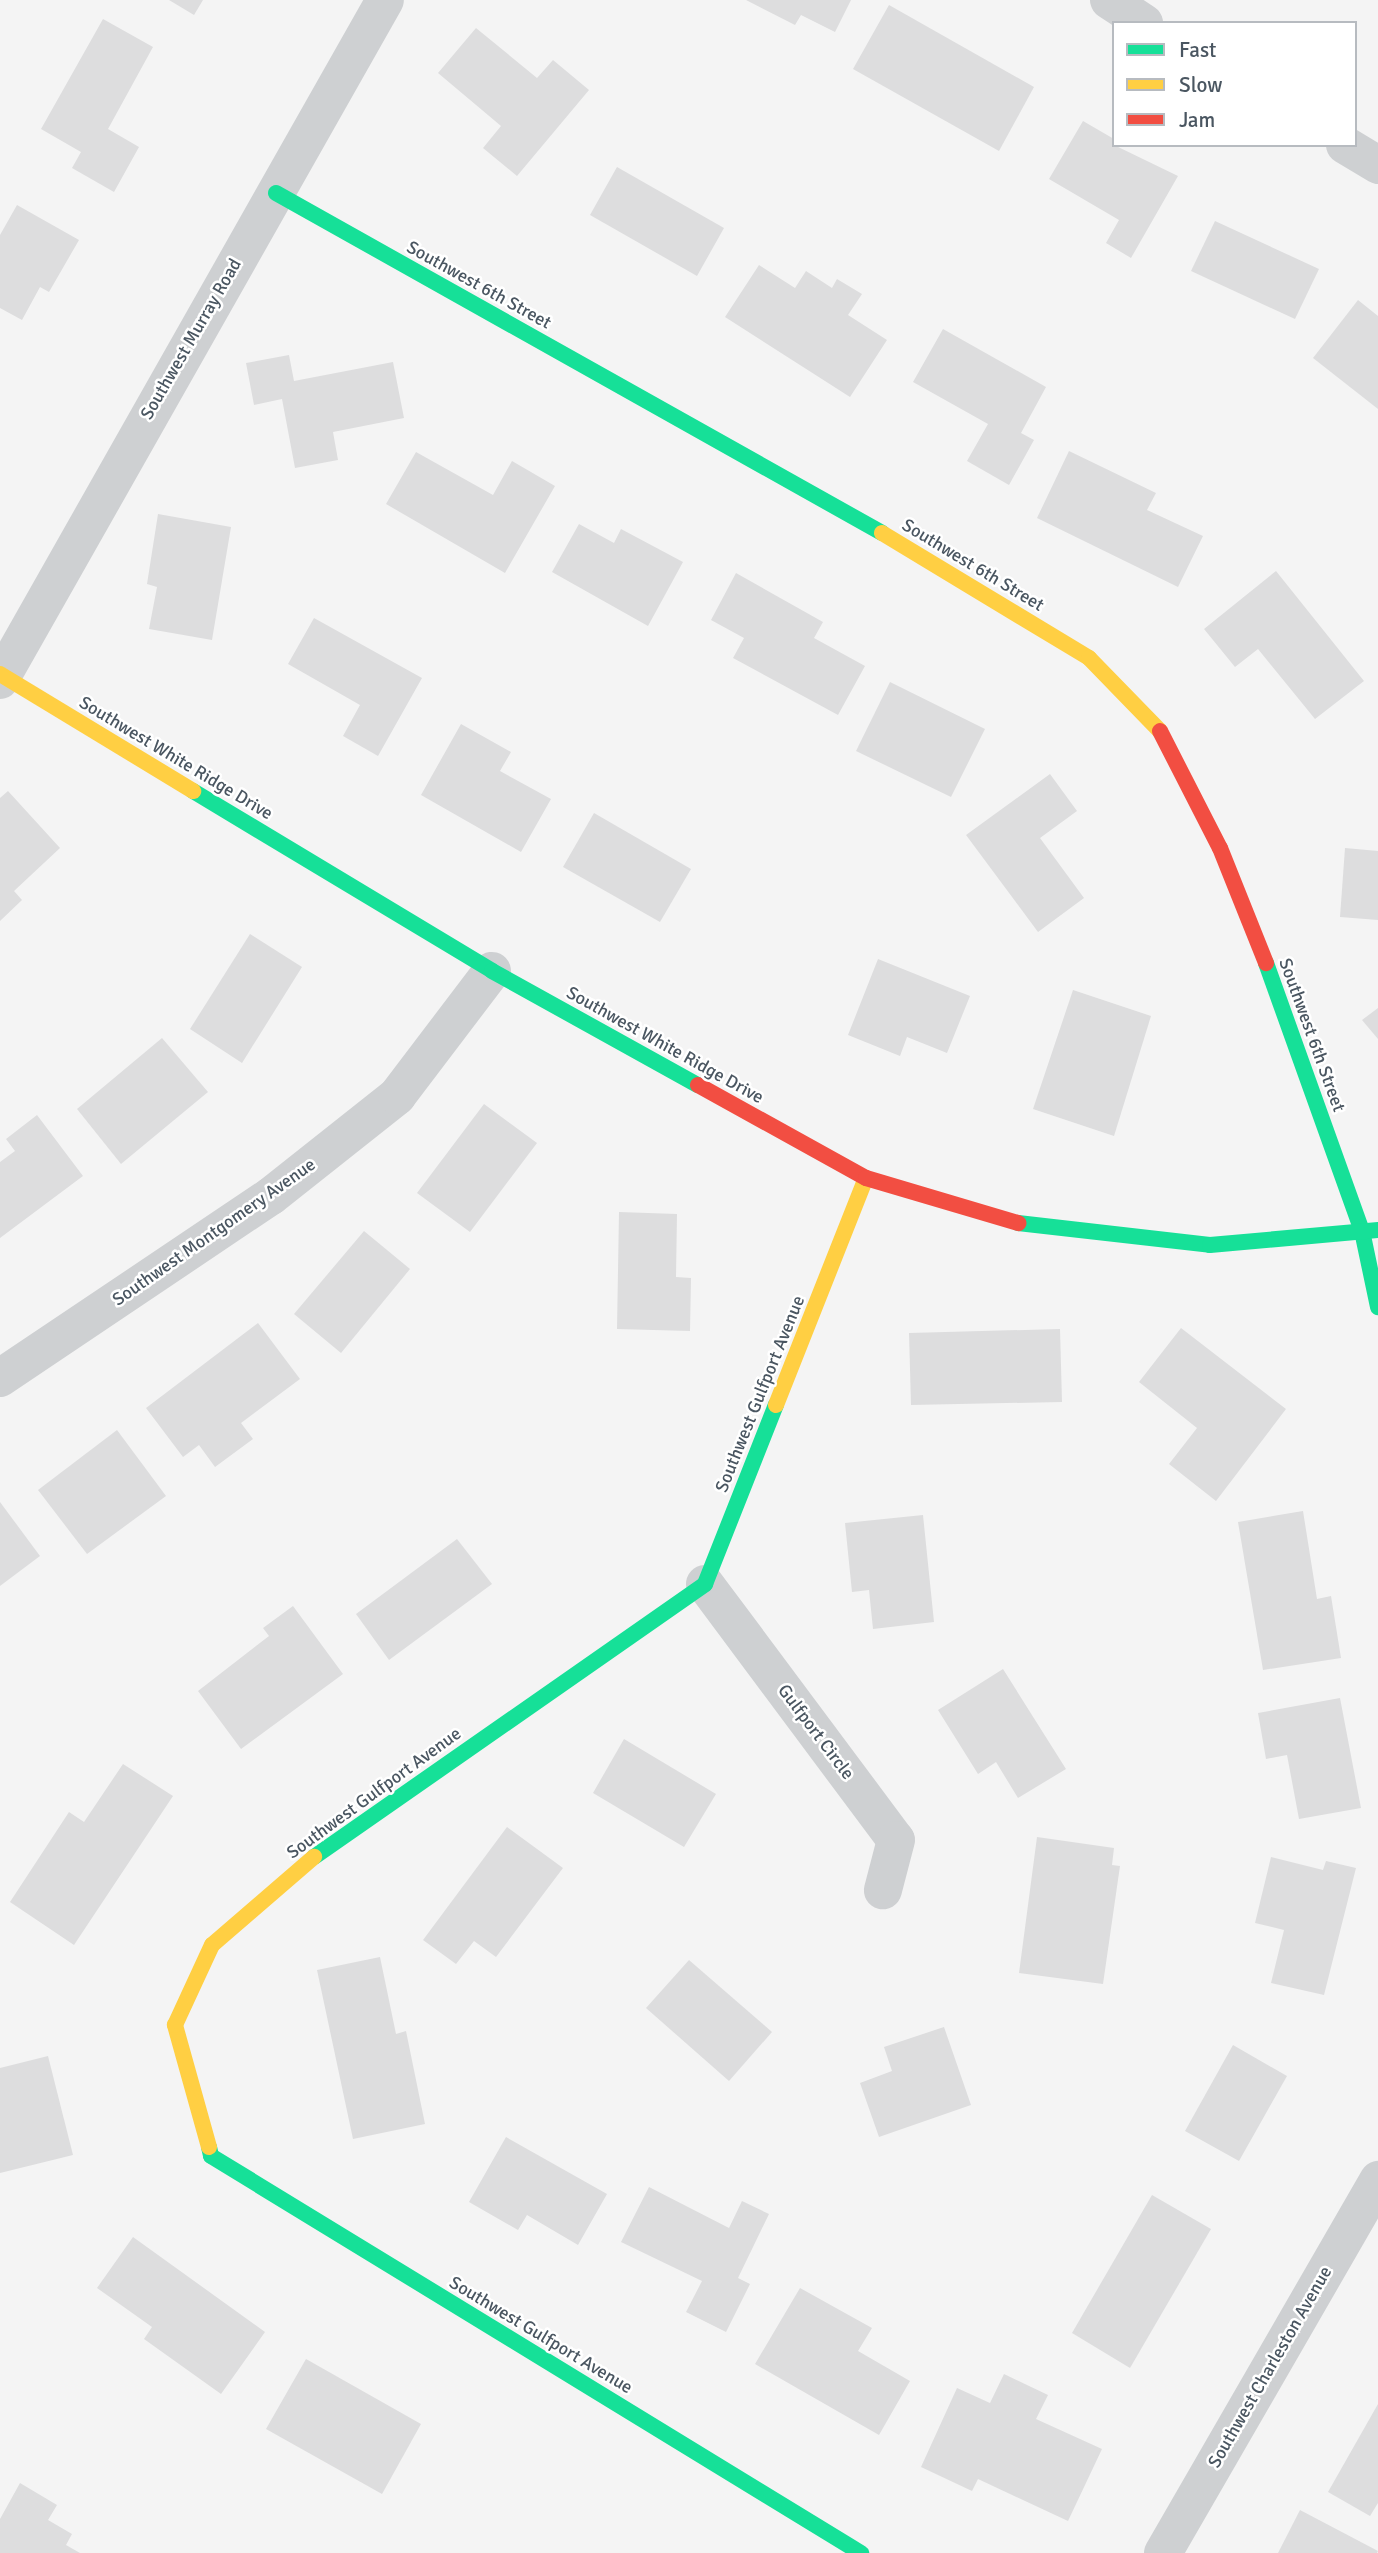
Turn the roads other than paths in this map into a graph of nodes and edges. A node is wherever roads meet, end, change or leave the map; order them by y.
1 (385, 0) edge
2 (1110, 0) edge
3 (1141, 21) edge
4 (1348, 147) edge
5 (1378, 165) edge
6 (276, 193) junction
7 (1, 677) edge
8 (492, 971) junction
9 (866, 1178) junction
10 (1370, 1231) edge
11 (1378, 1307) edge
12 (0, 1378) edge
13 (705, 1584) junction
14 (883, 1890) dead end
15 (1378, 2180) edge
16 (861, 2553) edge
17 (1163, 2553) edge

1 - 6 street, Southwest Murray Road
2 - 3 street
4 - 5 street
6 - 7 street, Southwest Murray Road
6 - 10 street, Southwest 6th Street
7 - 8 street, Southwest White Ridge Drive
8 - 9 street, Southwest White Ridge Drive
8 - 12 street, Southwest Montgomery Avenue
9 - 10 street, Southwest White Ridge Drive
9 - 13 street, Southwest Gulfport Avenue
10 - 11 street
13 - 14 street, Gulfport Circle
13 - 16 street, Southwest Gulfport Avenue
15 - 17 street, Southwest Charleston Avenue

